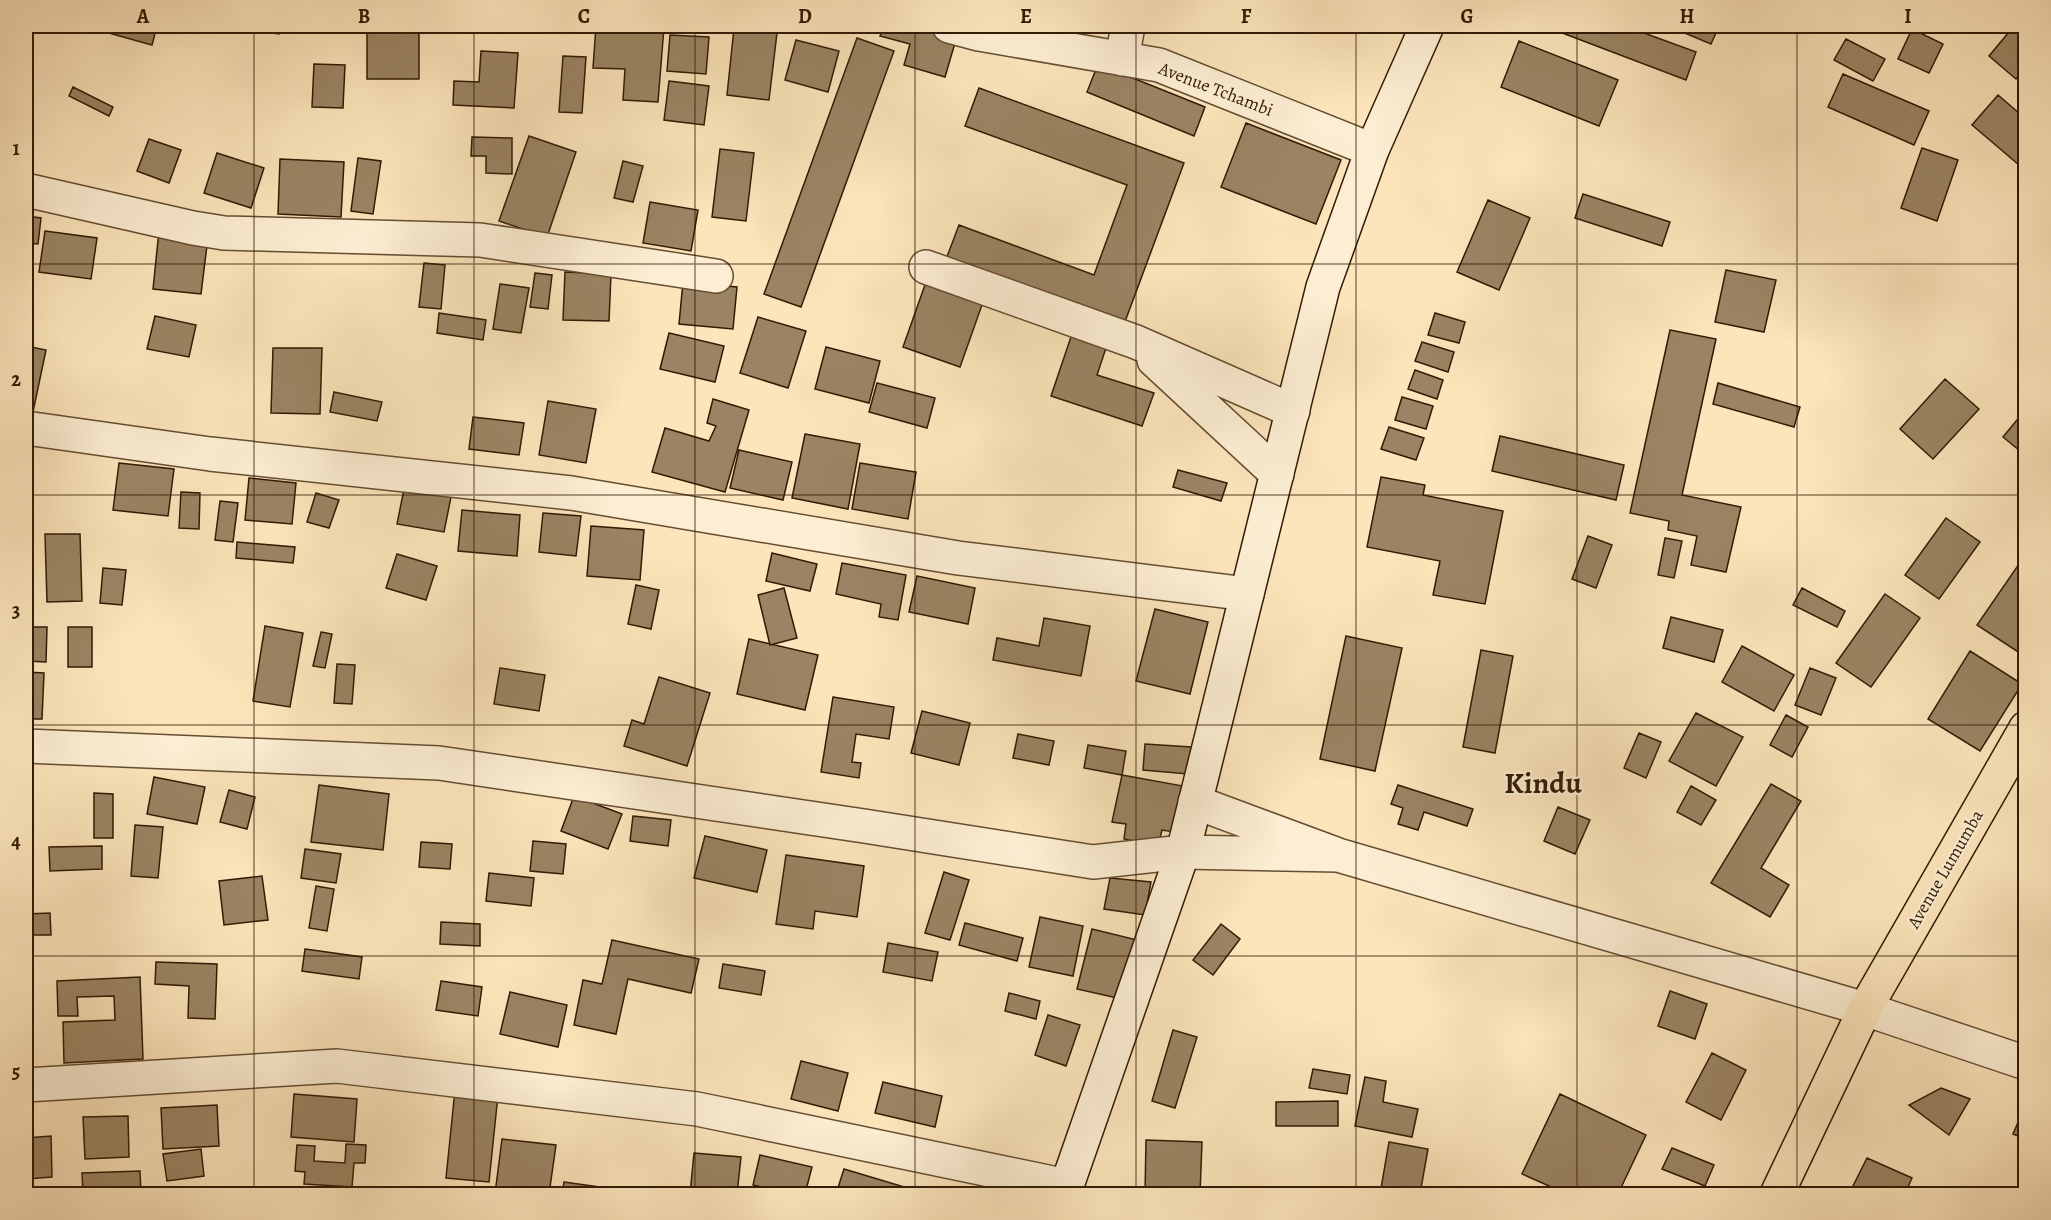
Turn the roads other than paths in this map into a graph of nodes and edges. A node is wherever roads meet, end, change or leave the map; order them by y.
1 (949, 26) edge
2 (1128, 26) edge
3 (1427, 26) edge
4 (1122, 59) junction
5 (1372, 150) junction
6 (26, 190) edge
7 (926, 267) dead end
8 (716, 276) dead end
9 (1136, 342) junction
10 (1293, 411) junction
11 (26, 428) edge
12 (1277, 474) junction
13 (1247, 594) junction
14 (2025, 728) edge
15 (26, 746) edge
16 (1195, 802) junction
17 (1183, 852) junction
18 (1338, 855) junction
19 (1865, 1009) junction
20 (2025, 1063) edge
21 (26, 1085) edge
22 (1065, 1190) edge
23 (1778, 1194) edge

1 - 4 street, Avenue Tchambi
2 - 4 street
3 - 5 street
4 - 5 street, Avenue Tchambi
5 - 10 street
6 - 8 street
7 - 9 street
9 - 10 street
9 - 12 street
10 - 12 street
11 - 13 street
12 - 13 street
13 - 16 street
14 - 19 main road, Avenue Lumumba
15 - 17 street
16 - 17 street
16 - 18 street
17 - 18 street
17 - 22 street
18 - 19 street
19 - 20 street
19 - 23 main road, Avenue Lumumba
21 - 22 street

